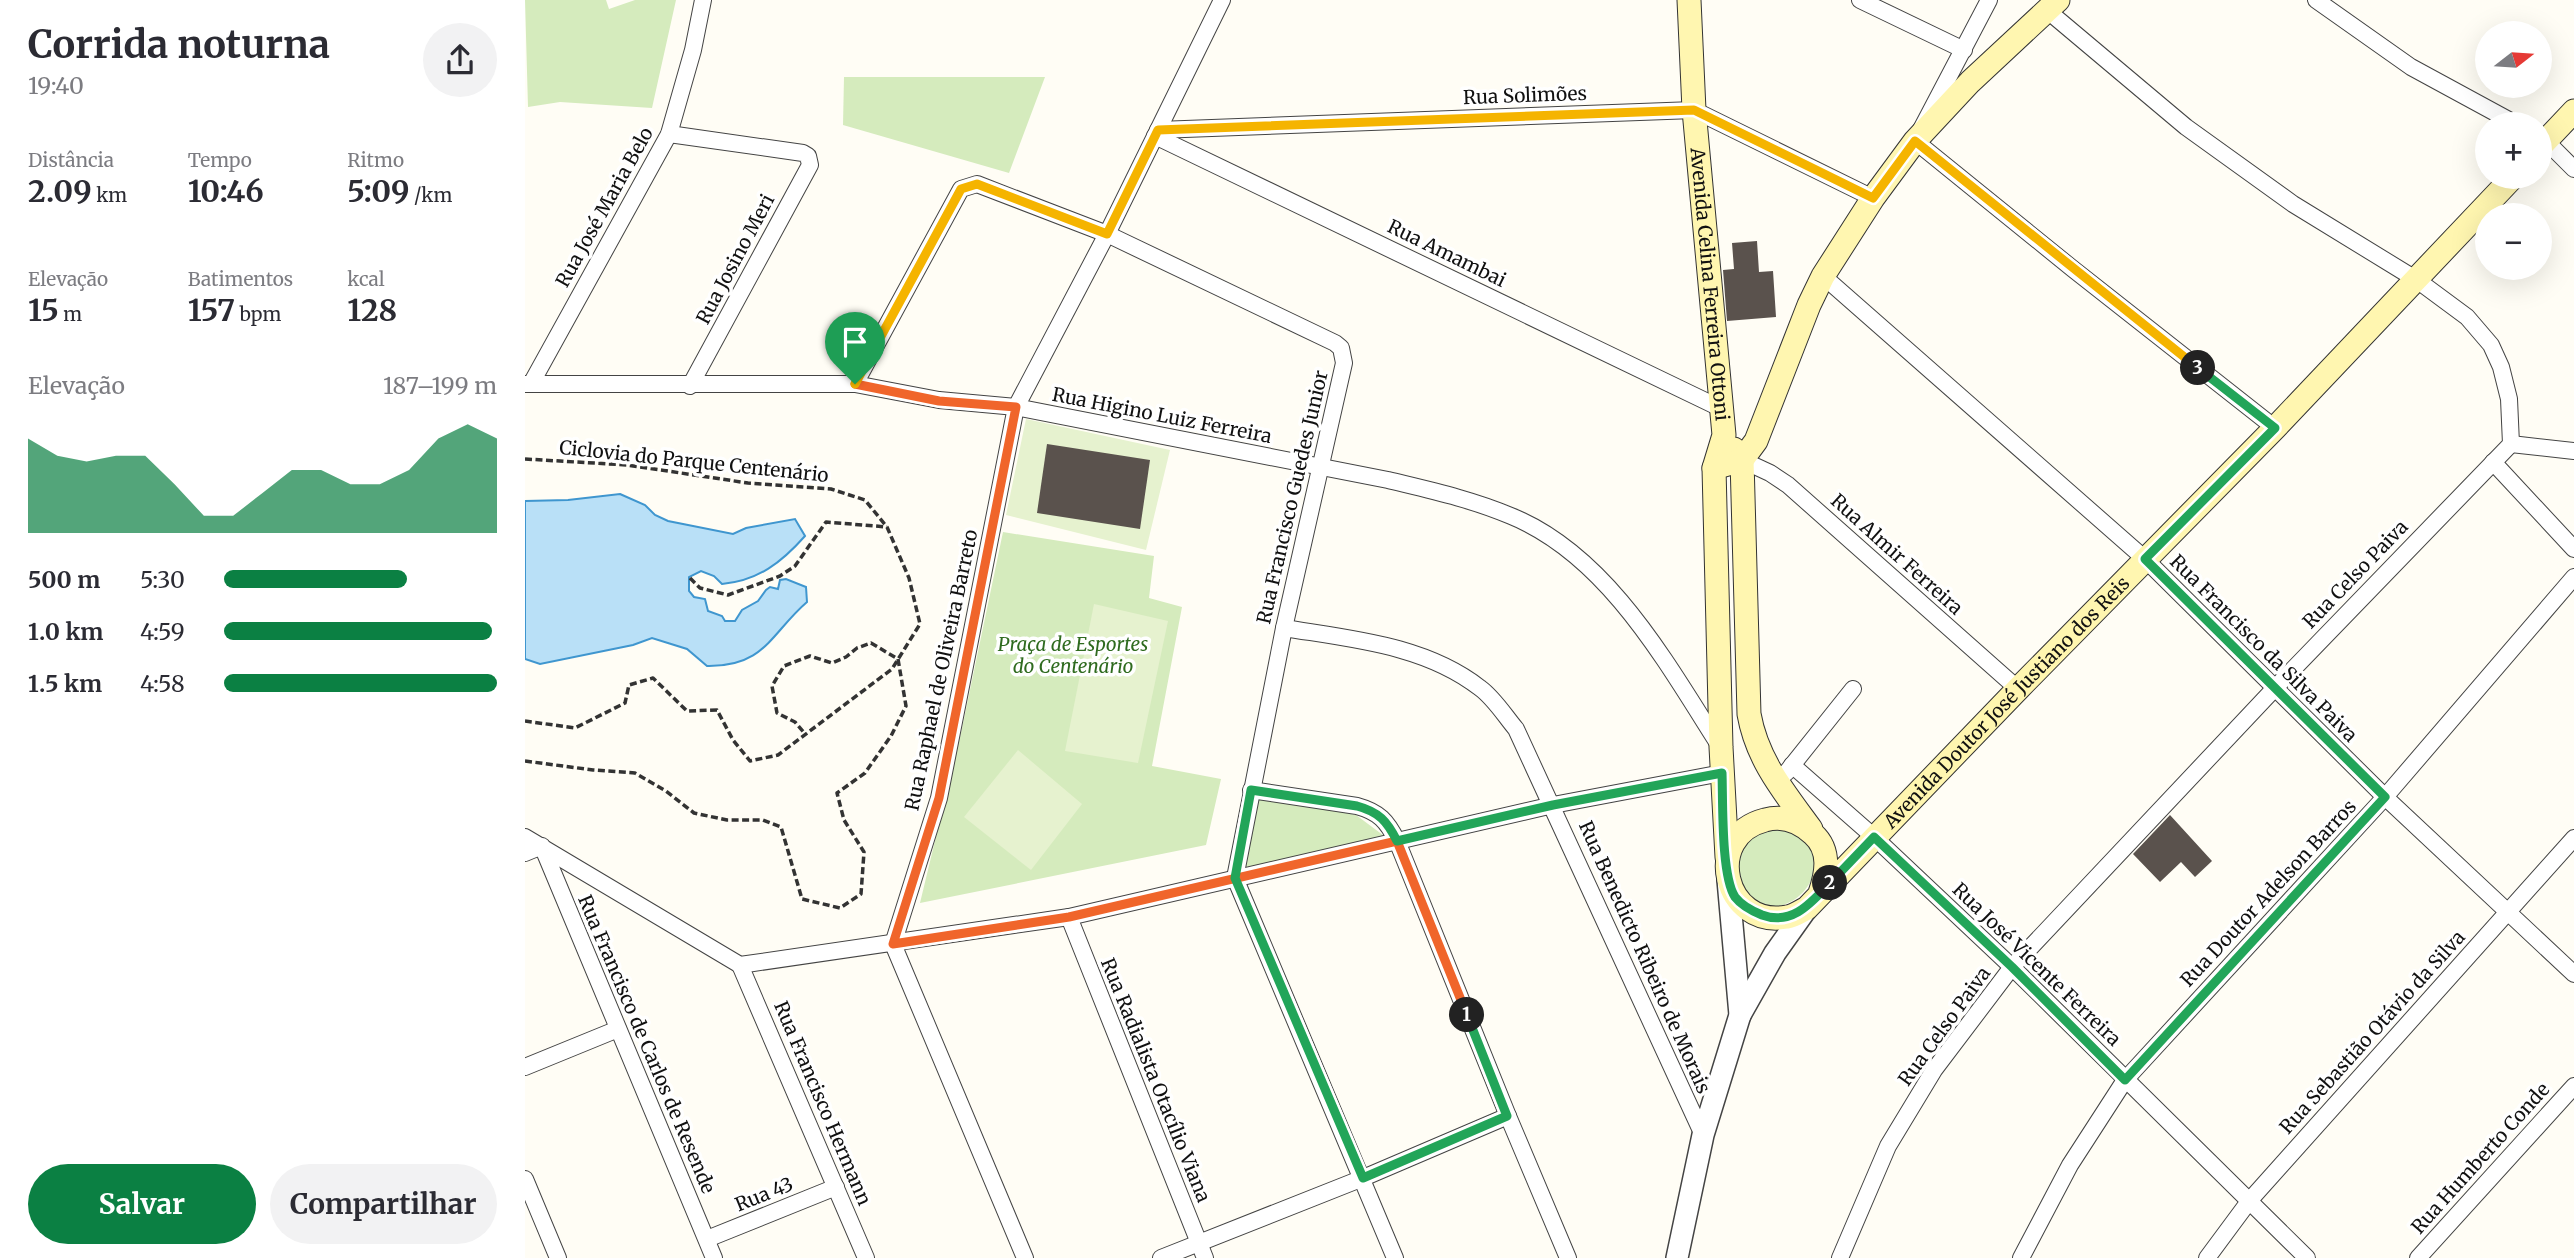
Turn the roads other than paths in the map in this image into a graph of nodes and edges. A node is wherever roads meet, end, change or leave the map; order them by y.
1 (703, 0) edge
2 (1221, 0) edge
3 (1689, 0) edge
4 (1860, 0) edge
5 (1989, 0) edge
6 (2316, 0) edge
7 (2053, 5) edge
8 (1964, 50) junction
9 (1694, 110) junction
10 (2574, 111) edge
11 (2494, 112) edge
12 (2552, 132) edge
13 (1157, 133) junction
14 (669, 134) junction
15 (1915, 141) junction
16 (2552, 150) edge
17 (2574, 169) edge
18 (2502, 189) edge
19 (1873, 198) junction
20 (1107, 234) junction
21 (1823, 276) junction
22 (2417, 280) junction
23 (528, 384) edge
24 (855, 384) junction
25 (690, 386) junction
26 (1016, 407) junction
27 (1720, 408) junction
28 (2275, 428) junction
29 (1724, 435) junction
30 (2511, 444) junction
31 (2574, 451) edge
32 (1742, 460) junction
33 (2493, 462) junction
34 (1320, 468) junction
35 (1714, 468) junction
36 (2574, 549) edge
37 (2145, 559) junction
38 (2574, 577) edge
39 (1284, 628) junction
40 (1853, 689) dead end
41 (2018, 689) junction
42 (2274, 689) junction
43 (1721, 747) junction
44 (1793, 765) junction
45 (1722, 773) junction
46 (1778, 784) junction
47 (1251, 790) junction
48 (2385, 797) junction
49 (1553, 805) junction
50 (1816, 836) junction
51 (525, 837) edge
52 (1874, 837) junction
53 (2574, 838) edge
54 (1397, 841) junction
55 (542, 846) junction
56 (525, 853) edge
57 (1727, 869) junction
58 (1235, 878) junction
59 (1813, 901) junction
60 (2507, 912) junction
61 (1069, 917) junction
62 (893, 944) junction
63 (740, 965) junction
64 (2012, 967) junction
65 (2574, 974) edge
66 (1740, 1014) junction
67 (618, 1029) junction
68 (525, 1067) edge
69 (2125, 1080) junction
70 (2574, 1086) edge
71 (1507, 1116) junction
72 (1703, 1135) junction
73 (1363, 1178) junction
74 (525, 1179) edge
75 (836, 1187) junction
76 (2250, 1200) junction
77 (707, 1240) junction
78 (1202, 1251) edge
79 (558, 1258) edge
80 (714, 1258) edge
81 (866, 1258) edge
82 (1025, 1258) edge
83 (1161, 1258) edge
84 (1395, 1258) edge
85 (1569, 1258) edge
86 (1677, 1258) edge
87 (1840, 1258) edge
88 (2021, 1258) edge
89 (2207, 1258) edge
90 (2308, 1258) edge
91 (2418, 1258) edge

1 - 14 street, Rua José Maria Belo
2 - 13 street, Rua Raphael de Oliveira Barreto
3 - 9 main road, Avenida Celina Ferreira Ottoni
4 - 8 street
5 - 8 street
6 - 11 street
7 - 15 main road
7 - 22 street
8 - 15 street
9 - 13 street, Rua Solimões
9 - 19 street, Rua Solimões
9 - 27 main road, Avenida Celina Ferreira Ottoni
10 - 12 main road
13 - 20 street, Rua Raphael de Oliveira Barreto
13 - 27 street, Rua Amambai
14 - 23 street, Rua José Maria Belo
14 - 25 street, Rua Josino Meri
15 - 19 main road
15 - 28 street
16 - 17 street
18 - 22 main road, Avenida Doutor José Justiano dos Reis
19 - 21 main road
20 - 24 street, Rua Francisco Guedes Junior
20 - 26 street, Rua Raphael de Oliveira Barreto
20 - 34 street, Rua Francisco Guedes Junior
21 - 32 main road
21 - 37 street, Rua Francisco da Silva Paiva
22 - 28 main road, Avenida Doutor José Justiano dos Reis
22 - 30 street
23 - 25 street, Rua Higino Luiz Ferreira
24 - 25 street, Rua Higino Luiz Ferreira
24 - 26 street, Rua Higino Luiz Ferreira
26 - 34 street, Rua Higino Luiz Ferreira
26 - 62 street, Rua Raphael de Oliveira Barreto
27 - 29 main road, Avenida Celina Ferreira Ottoni
28 - 37 main road, Avenida Doutor José Justiano dos Reis
29 - 32 main road
29 - 35 main road, Avenida Celina Ferreira Ottoni
30 - 31 street
30 - 33 street, Rua Celso Paiva
32 - 35 main road
32 - 41 street, Rua Almir Ferreira
32 - 46 main road
33 - 36 street
33 - 42 street, Rua Celso Paiva
34 - 39 street, Rua Francisco Guedes Junior
34 - 43 street, Rua Higino Luiz Ferreira
35 - 43 main road, Avenida Celina Ferreira Ottoni
37 - 41 main road, Avenida Doutor José Justiano dos Reis
37 - 42 street, Rua Francisco da Silva Paiva
38 - 48 street, Rua Doutor Adelson Barros
39 - 47 street, Rua Francisco Guedes Junior
39 - 49 street, Rua Benedicto Ribeiro de Morais
40 - 44 street
41 - 52 main road, Avenida Doutor José Justiano dos Reis
42 - 48 street, Rua Francisco da Silva Paiva
42 - 64 street, Rua Celso Paiva
43 - 45 main road, Avenida Celina Ferreira Ottoni
44 - 46 street
44 - 52 street, Rua José Vicente Ferreira
45 - 49 street
45 - 57 main road, Avenida Celina Ferreira Ottoni
46 - 50 main road
47 - 54 street
47 - 58 street, Rua Francisco Guedes Junior
48 - 60 street, Rua Francisco da Silva Paiva
48 - 69 street, Rua Doutor Adelson Barros
49 - 54 street
49 - 72 street, Rua Benedicto Ribeiro de Morais
50 - 57 main road
50 - 59 main road
51 - 55 street
52 - 59 main road, Avenida Doutor José Justiano dos Reis
52 - 64 street, Rua José Vicente Ferreira
53 - 60 street, Rua Sebastião Otávio da Silva
54 - 58 street
54 - 71 street
55 - 56 street
55 - 63 street
55 - 67 street, Rua Francisco de Carlos de Resende
57 - 59 main road
57 - 66 street, Avenida Celina Ferreira Ottoni
58 - 61 street
58 - 73 street
59 - 66 street, Avenida Doutor José Justiano dos Reis
60 - 65 street, Rua Francisco da Silva Paiva
60 - 76 street, Rua Sebastião Otávio da Silva
61 - 62 street
61 - 78 street, Rua Radialista Otacílio Viana
62 - 63 street
62 - 82 street
63 - 75 street, Rua Francisco Hermann
64 - 69 street, Rua José Vicente Ferreira
64 - 87 street, Rua Celso Paiva
66 - 72 street, Avenida Celina Ferreira Ottoni
67 - 68 street
67 - 77 street, Rua Francisco de Carlos de Resende
69 - 76 street, Rua José Vicente Ferreira
69 - 88 street, Rua Doutor Adelson Barros
70 - 91 street, Rua Humberto Conde
71 - 73 street
71 - 85 street
72 - 86 street, Avenida Celina Ferreira Ottoni
73 - 78 street
73 - 84 street
74 - 79 street
75 - 77 street, Rua 43
75 - 81 street, Rua Francisco Hermann
76 - 89 street, Rua Sebastião Otávio da Silva
76 - 90 street, Rua José Vicente Ferreira
77 - 80 street, Rua Francisco de Carlos de Resende
78 - 83 street

